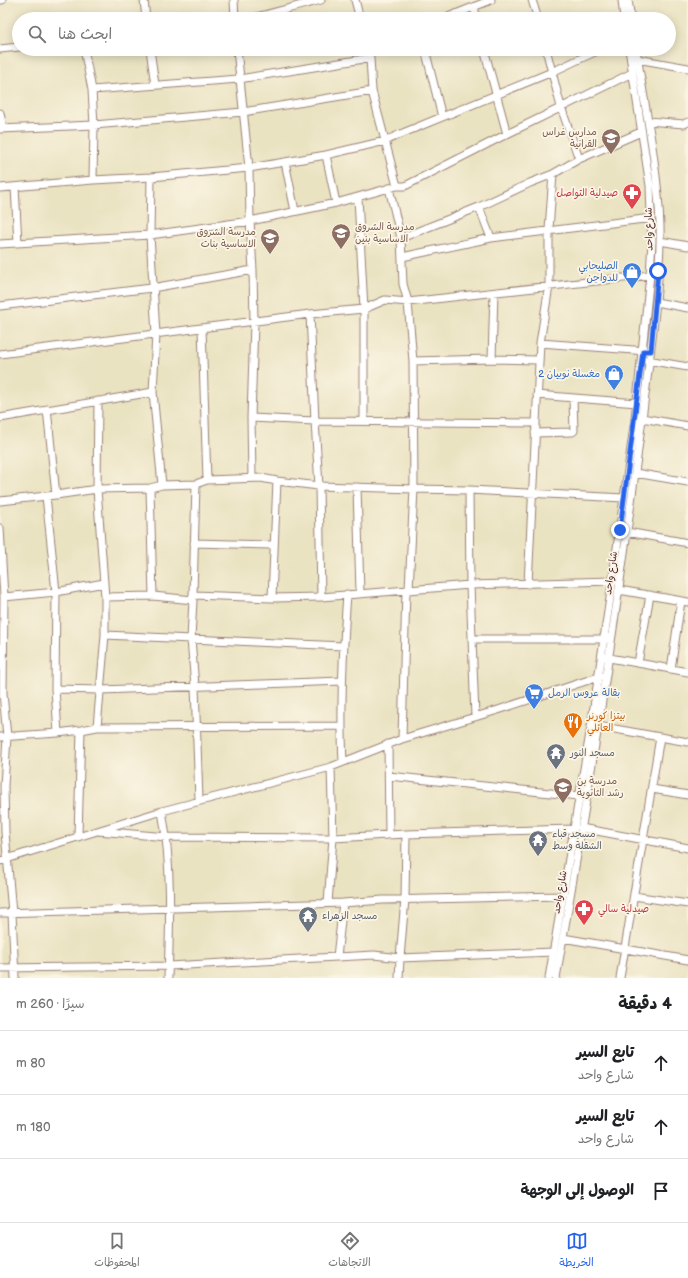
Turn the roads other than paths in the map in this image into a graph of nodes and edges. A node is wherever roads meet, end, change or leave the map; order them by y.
1 (144, 0) edge
2 (234, 0) edge
3 (321, 0) edge
4 (355, 0) edge
5 (491, 0) edge
6 (532, 0) edge
7 (622, 0) edge
8 (628, 0) edge
9 (474, 7) junction
10 (145, 12) edge
11 (235, 12) edge
12 (276, 12) edge
13 (358, 12) edge
14 (461, 12) edge
15 (475, 12) edge
16 (536, 12) edge
17 (623, 12) edge
18 (630, 12) edge
19 (12, 48) edge
20 (0, 49) edge
21 (85, 56) edge
22 (151, 56) edge
23 (237, 56) edge
24 (427, 56) edge
25 (486, 56) edge
26 (548, 56) edge
27 (586, 56) edge
28 (630, 56) edge
29 (637, 56) edge
30 (370, 58) joint
31 (637, 59) junction
32 (688, 68) edge
33 (552, 72) junction
34 (632, 73) junction
35 (239, 80) junction
36 (155, 85) junction
37 (92, 90) junction
38 (372, 91) junction
39 (496, 95) junction
40 (561, 107) junction
41 (243, 112) junction
42 (0, 113) edge
43 (442, 117) junction
44 (648, 121) junction
45 (688, 122) edge
46 (94, 124) junction
47 (1, 129) edge
48 (644, 133) junction
49 (507, 134) junction
50 (385, 141) junction
51 (326, 155) junction
52 (579, 159) junction
53 (285, 162) junction
54 (249, 168) junction
55 (553, 174) junction
56 (151, 178) junction
57 (93, 180) junction
58 (397, 186) junction
59 (0, 188) edge
60 (15, 188) junction
61 (389, 188) junction
62 (358, 198) junction
63 (336, 203) junction
64 (479, 207) junction
65 (294, 211) junction
66 (652, 218) junction
67 (250, 221) junction
68 (549, 230) junction
69 (150, 235) junction
70 (400, 238) junction
71 (491, 238) junction
72 (660, 241) junction
73 (18, 243) junction
74 (0, 244) edge
75 (688, 246) edge
76 (402, 257) junction
77 (253, 270) junction
78 (650, 275) junction
79 (549, 286) junction
80 (152, 288) junction
81 (494, 293) junction
82 (408, 302) junction
83 (656, 302) junction
84 (0, 306) edge
85 (688, 308) edge
86 (364, 309) junction
87 (310, 314) junction
88 (254, 322) junction
89 (202, 328) junction
90 (156, 334) junction
91 (540, 343) junction
92 (643, 351) junction
93 (651, 351) junction
94 (0, 354) edge
95 (492, 359) junction
96 (538, 360) junction
97 (642, 360) junction
98 (413, 361) junction
99 (650, 361) junction
100 (688, 367) edge
101 (153, 392) junction
102 (537, 395) junction
103 (574, 398) junction
104 (98, 401) junction
105 (636, 403) junction
106 (47, 409) junction
107 (0, 418) edge
108 (251, 418) junction
109 (642, 418) junction
110 (315, 421) junction
111 (364, 421) junction
112 (413, 421) junction
113 (536, 423) junction
114 (688, 426) edge
115 (535, 433) junction
116 (635, 473) junction
117 (252, 478) junction
118 (207, 480) junction
119 (276, 481) junction
120 (688, 482) edge
121 (196, 484) junction
122 (162, 486) junction
123 (319, 486) junction
124 (625, 486) junction
125 (357, 487) junction
126 (633, 487) junction
127 (150, 488) junction
128 (98, 489) junction
129 (414, 489) junction
130 (469, 490) junction
131 (531, 494) junction
132 (56, 495) junction
133 (46, 496) junction
134 (624, 498) junction
135 (0, 501) edge
136 (0, 528) edge
137 (627, 532) junction
138 (194, 543) junction
139 (688, 543) edge
140 (274, 545) junction
141 (613, 581) junction
142 (104, 583) junction
143 (528, 584) junction
144 (470, 585) junction
145 (408, 590) junction
146 (619, 590) junction
147 (56, 592) junction
148 (360, 593) junction
149 (347, 594) junction
150 (650, 595) junction
151 (153, 596) junction
152 (4, 597) junction
153 (105, 597) junction
154 (193, 597) junction
155 (321, 597) junction
156 (272, 598) junction
157 (685, 602) edge
158 (2, 611) edge
159 (105, 635) junction
160 (191, 639) junction
161 (607, 639) junction
162 (2, 640) edge
163 (473, 640) junction
164 (343, 646) junction
165 (605, 657) junction
166 (638, 663) junction
167 (671, 669) junction
168 (688, 672) edge
169 (606, 674) junction
170 (598, 677) junction
171 (342, 681) junction
172 (195, 686) junction
173 (55, 689) junction
174 (101, 690) junction
175 (2, 693) edge
176 (475, 717) junction
177 (341, 726) junction
178 (598, 726) junction
179 (97, 727) junction
180 (197, 727) junction
181 (81, 730) junction
182 (58, 733) junction
183 (3, 737) edge
184 (660, 738) junction
185 (402, 739) junction
186 (688, 742) edge
187 (388, 744) junction
188 (343, 762) junction
189 (331, 767) junction
190 (389, 776) junction
191 (2, 786) edge
192 (652, 789) junction
193 (688, 795) edge
194 (579, 796) junction
195 (199, 800) junction
196 (162, 810) junction
197 (577, 829) junction
198 (94, 831) junction
199 (2, 832) edge
200 (406, 834) junction
201 (389, 835) junction
202 (78, 836) junction
203 (167, 838) junction
204 (333, 838) junction
205 (642, 840) junction
206 (688, 848) edge
207 (8, 858) junction
208 (0, 861) edge
209 (570, 875) junction
210 (562, 896) junction
211 (634, 896) junction
212 (406, 899) junction
213 (328, 903) junction
214 (343, 903) junction
215 (688, 904) edge
216 (169, 908) junction
217 (0, 913) edge
218 (12, 913) junction
219 (563, 938) junction
220 (624, 949) junction
221 (554, 952) junction
222 (337, 957) junction
223 (400, 958) junction
224 (688, 960) edge
225 (169, 966) junction
226 (0, 968) edge
227 (14, 968) junction
228 (15, 978) edge
229 (168, 978) edge
230 (399, 978) edge
231 (549, 978) edge
232 (556, 978) edge
233 (620, 978) edge

1 - 10 street
2 - 11 street
3 - 12 street
4 - 13 street
5 - 9 street
6 - 16 street
7 - 17 street
8 - 18 street
9 - 14 street
9 - 15 street
19 - 20 street
21 - 37 street
22 - 36 street
23 - 35 street
24 - 43 street
25 - 39 street
26 - 33 street
27 - 33 street
28 - 34 street, شارع واحد
29 - 31 street, شارع واحد
30 - 35 street
30 - 38 street
31 - 32 street
31 - 44 street, شارع واحد
33 - 39 street
33 - 40 street
34 - 40 street
34 - 48 street, شارع واحد
35 - 36 street
35 - 41 street
36 - 37 street
37 - 46 street
38 - 41 street
38 - 50 street
39 - 43 street
39 - 49 street
40 - 49 street
40 - 52 street
41 - 46 street
41 - 54 street
42 - 47 street
43 - 50 street
44 - 45 street
44 - 48 street, شارع واحد
46 - 47 street
46 - 57 street
48 - 52 street
48 - 66 street, شارع واحد
48 - 72 street, شارع واحد
49 - 58 street
50 - 51 street
50 - 58 street
51 - 53 street
51 - 63 street
52 - 55 street
53 - 54 street
53 - 65 street
54 - 56 street
54 - 67 street
55 - 64 street
55 - 68 street
56 - 57 street
56 - 69 street
57 - 60 street
58 - 61 street
59 - 60 street
60 - 73 street
61 - 62 street
61 - 70 street
62 - 63 street
62 - 86 street
63 - 65 street
64 - 70 street
64 - 71 street
65 - 67 street
66 - 68 street
66 - 78 street, شارع واحد
67 - 69 street
67 - 77 street
68 - 71 street
68 - 79 street
69 - 73 street
69 - 80 street
70 - 76 street
71 - 76 street
72 - 75 street
72 - 83 street, شارع واحد
73 - 74 street
76 - 82 street
77 - 80 street
77 - 88 street
78 - 79 street
78 - 92 street, شارع واحد
79 - 81 street
79 - 91 street
80 - 84 street
80 - 90 street
81 - 82 street
81 - 95 street
82 - 86 street
82 - 98 street
83 - 85 street
83 - 93 street, شارع واحد
86 - 87 street
86 - 111 street
87 - 88 street
87 - 110 street
88 - 89 street
88 - 108 street
89 - 90 street
89 - 118 street
90 - 94 street
90 - 101 street
91 - 92 street
91 - 96 street
92 - 93 street
92 - 97 street, شارع واحد
93 - 99 street, شارع واحد
95 - 96 street
95 - 98 street
96 - 102 street
97 - 99 street
97 - 105 street, شارع واحد
98 - 112 street
99 - 100 street
99 - 109 street, شارع واحد
101 - 104 street
101 - 122 street
102 - 103 street
102 - 113 street
103 - 105 street
103 - 115 street
104 - 106 street
104 - 128 street
105 - 124 street, شارع واحد
106 - 107 street
106 - 132 street
108 - 110 street
108 - 117 street
109 - 114 street
109 - 116 street, شارع واحد
110 - 111 street
110 - 123 street
111 - 112 street
112 - 113 street
112 - 129 street
113 - 115 street
115 - 131 street
116 - 120 street
116 - 126 street, شارع واحد
117 - 118 street
117 - 119 street
118 - 121 street
119 - 123 street
119 - 140 street
121 - 122 street
121 - 138 street
122 - 127 street
123 - 125 street
123 - 155 street
124 - 126 street
124 - 134 street, شارع واحد
125 - 129 street
125 - 148 street
126 - 137 street, شارع واحد
127 - 128 street
127 - 151 street
128 - 132 street
128 - 142 street
129 - 130 street
129 - 145 street
130 - 131 street
130 - 144 street
131 - 134 street
131 - 143 street
132 - 133 street
133 - 135 street
133 - 147 street
134 - 141 street, شارع واحد
136 - 152 street
137 - 139 street
137 - 146 street, شارع واحد
138 - 140 street
138 - 154 street
140 - 156 street
141 - 143 street
141 - 161 street, شارع واحد
142 - 147 street
142 - 153 street
143 - 144 street
144 - 145 street
144 - 163 street
145 - 148 street
145 - 185 street
146 - 150 street
146 - 161 street, شارع واحد
147 - 152 street
147 - 173 street
148 - 149 street
149 - 155 street
149 - 164 street
150 - 157 street
150 - 166 street
151 - 153 street
151 - 154 street
152 - 158 street
153 - 159 street
154 - 156 street
154 - 160 street
155 - 156 street
157 - 167 street
158 - 162 street
159 - 160 street
159 - 174 street
160 - 164 street
160 - 172 street
161 - 163 street
161 - 165 street, شارع واحد
162 - 175 street
163 - 176 street
164 - 171 street
165 - 166 street
165 - 169 street, شارع واحد
165 - 170 street, شارع واحد
166 - 167 street
167 - 168 street
169 - 170 street
169 - 178 street, شارع واحد
170 - 176 street
170 - 194 street, شارع واحد
171 - 172 street
171 - 177 street
172 - 174 street
172 - 180 street
173 - 174 street
173 - 182 street
174 - 179 street
175 - 183 street
176 - 185 street
177 - 180 street
177 - 188 street
178 - 184 street
178 - 197 street, شارع واحد
179 - 180 street
179 - 181 street
180 - 195 street
181 - 182 street
181 - 202 street
182 - 183 street
183 - 191 street
184 - 186 street
184 - 192 street
185 - 187 street
187 - 188 street
187 - 190 street
188 - 189 street
189 - 195 street
189 - 204 street
190 - 194 street
190 - 201 street
191 - 199 street
192 - 193 street
192 - 205 street
194 - 197 street, شارع واحد
195 - 196 street
196 - 198 street
196 - 203 street
197 - 200 street
197 - 205 street
197 - 209 street, شارع واحد
198 - 202 street
198 - 203 street
199 - 207 street
200 - 201 street
200 - 212 street
201 - 204 street
202 - 207 street
203 - 204 street
203 - 216 street
204 - 213 street
205 - 206 street
205 - 211 street
207 - 208 street
207 - 218 street
209 - 210 street, شارع واحد
209 - 219 street, شارع واحد
210 - 212 street
210 - 221 street, شارع واحد
211 - 215 street
211 - 220 street
212 - 214 street
212 - 223 street
213 - 214 street
213 - 216 street
214 - 222 street
216 - 218 street
216 - 225 street
217 - 218 street
218 - 227 street
219 - 220 street
219 - 232 street, شارع واحد
220 - 224 street
220 - 233 street
221 - 223 street
221 - 231 street, شارع واحد
222 - 223 street
222 - 225 street
223 - 230 street
225 - 227 street
225 - 229 street
226 - 227 street
227 - 228 street

